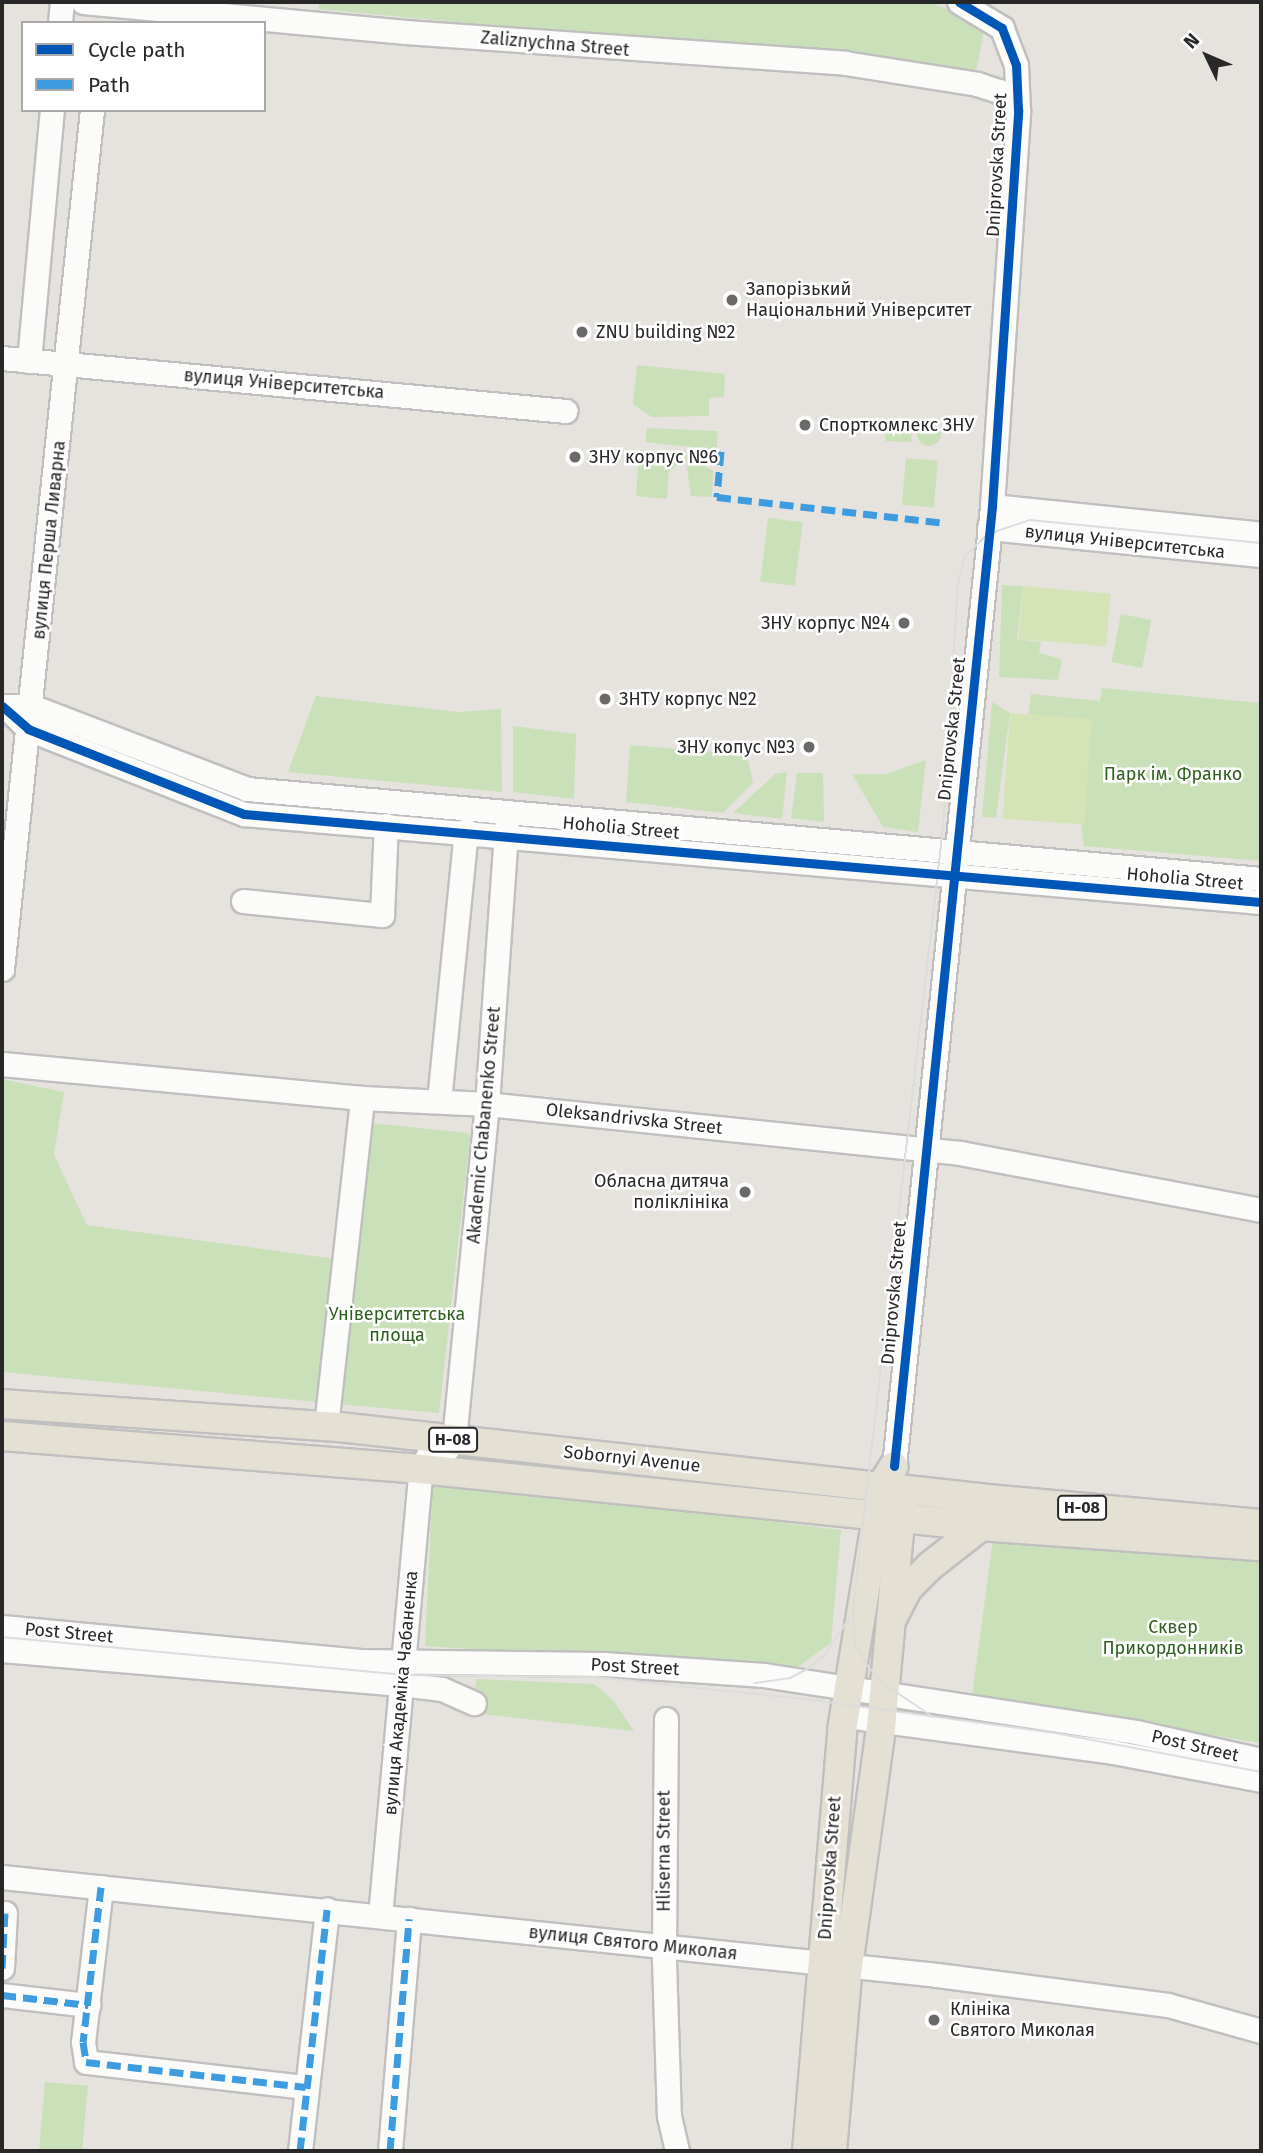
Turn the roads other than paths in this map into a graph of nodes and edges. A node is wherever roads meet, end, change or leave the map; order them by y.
1 (62, 2) edge
2 (967, 6) edge
3 (95, 9) edge
4 (60, 21) edge
5 (257, 21) edge
6 (266, 22) edge
7 (1018, 110) junction
8 (52, 112) edge
9 (92, 112) edge
10 (2, 358) edge
11 (29, 361) junction
12 (67, 364) junction
13 (566, 411) dead end
14 (990, 517) junction
15 (1261, 534) edge
16 (1261, 555) edge
17 (4, 706) edge
18 (31, 706) junction
19 (28, 729) junction
20 (508, 809) junction
21 (386, 825) junction
22 (466, 830) junction
23 (507, 834) junction
24 (955, 849) junction
25 (952, 874) junction
26 (1261, 879) edge
27 (243, 901) dead end
28 (1261, 902) edge
29 (2, 969) edge
30 (2, 1064) edge
31 (362, 1098) junction
32 (439, 1101) junction
33 (487, 1104) junction
34 (923, 1149) junction
35 (1261, 1210) edge
36 (2, 1404) edge
37 (326, 1426) junction
38 (2, 1436) edge
39 (454, 1440) junction
40 (421, 1469) junction
41 (893, 1480) junction
42 (888, 1516) junction
43 (1261, 1524) edge
44 (981, 1526) junction
45 (1261, 1546) edge
46 (890, 1623) junction
47 (2, 1627) edge
48 (2, 1650) edge
49 (404, 1673) junction
50 (474, 1703) dead end
51 (850, 1703) junction
52 (882, 1708) junction
53 (666, 1719) dead end
54 (1261, 1759) edge
55 (1261, 1780) edge
56 (2, 1877) edge
57 (101, 1887) junction
58 (327, 1910) junction
59 (5, 1913) dead end
60 (380, 1916) junction
61 (409, 1919) junction
62 (663, 1946) junction
63 (836, 1966) junction
64 (2, 1968) edge
65 (2, 1995) edge
66 (88, 2005) junction
67 (1261, 2031) edge
68 (306, 2087) junction
69 (300, 2151) edge
70 (390, 2151) edge
71 (677, 2151) edge
72 (807, 2151) edge
73 (832, 2151) edge

1 - 4 street
2 - 7 street, Dniprovska Street
3 - 5 street, Zaliznychna Street
6 - 7 street, Zaliznychna Street
7 - 14 street, Dniprovska Street
8 - 11 street
9 - 12 street, вулиця Перша Ливарна
10 - 11 street, вулиця Університетська
11 - 12 street, вулиця Університетська
12 - 13 street, вулиця Університетська
12 - 18 street, вулиця Перша Ливарна
14 - 15 street, вулиця Університетська
14 - 16 street, вулиця Університетська
14 - 24 street, Dniprovska Street
17 - 18 street, Hoholia Street
17 - 19 street, Hoholia Street
18 - 19 street, вулиця Перша Ливарна
18 - 20 street, Hoholia Street
19 - 21 street, Hoholia Street
19 - 29 street, вулиця Перша Ливарна
20 - 23 street, Akademic Chabanenko Street
20 - 24 street, Hoholia Street
21 - 22 street, Hoholia Street
21 - 27 street
22 - 23 street, Hoholia Street
22 - 32 street
23 - 25 street, Hoholia Street
23 - 33 street, Akademic Chabanenko Street
24 - 25 street, Dniprovska Street
24 - 26 street, Hoholia Street
25 - 28 street, Hoholia Street
25 - 34 street, Dniprovska Street
30 - 31 street, Oleksandrivska Street
31 - 32 street, Oleksandrivska Street
31 - 37 street
32 - 33 street, Oleksandrivska Street
33 - 34 street, Oleksandrivska Street
33 - 39 street, Akademic Chabanenko Street
34 - 35 street, Oleksandrivska Street
34 - 41 street, Dniprovska Street
36 - 37 main road, Sobornyi Avenue / Н-08
37 - 39 main road, Sobornyi Avenue / Н-08
38 - 40 main road, Sobornyi Avenue / Н-08
39 - 40 street
39 - 41 main road, Sobornyi Avenue / Н-08
40 - 42 main road, Sobornyi Avenue / Н-08
40 - 49 street, вулиця Академіка Чабаненка
41 - 42 main road, Dniprovska Street
41 - 43 main road, Sobornyi Avenue / Н-08
42 - 44 main road, Sobornyi Avenue / Н-08
42 - 46 main road, Dniprovska Street
42 - 51 main road, Dniprovska Street
44 - 45 main road, Sobornyi Avenue / Н-08
44 - 46 main road
46 - 52 main road, Dniprovska Street
47 - 49 street, Post Street
48 - 49 street, Post Street
49 - 50 street
49 - 51 street, Post Street
49 - 60 street, вулиця Академіка Чабаненка
51 - 52 street, Post Street
51 - 63 main road, Dniprovska Street
52 - 54 street, Post Street
52 - 55 street, Post Street
52 - 63 main road, Dniprovska Street
53 - 62 street, Hliserna Street
56 - 57 street, вулиця Святого Миколая
57 - 58 street, вулиця Святого Миколая
57 - 66 street
58 - 60 street, вулиця Святого Миколая
58 - 68 street
59 - 64 street
60 - 61 street, вулиця Святого Миколая
61 - 62 street, вулиця Святого Миколая
61 - 70 street
62 - 63 street, вулиця Святого Миколая
62 - 71 street, Hliserna Street
63 - 67 street, вулиця Святого Миколая
63 - 72 main road, Dniprovska Street
63 - 73 main road, Dniprovska Street
65 - 66 street
66 - 68 street
68 - 69 street

